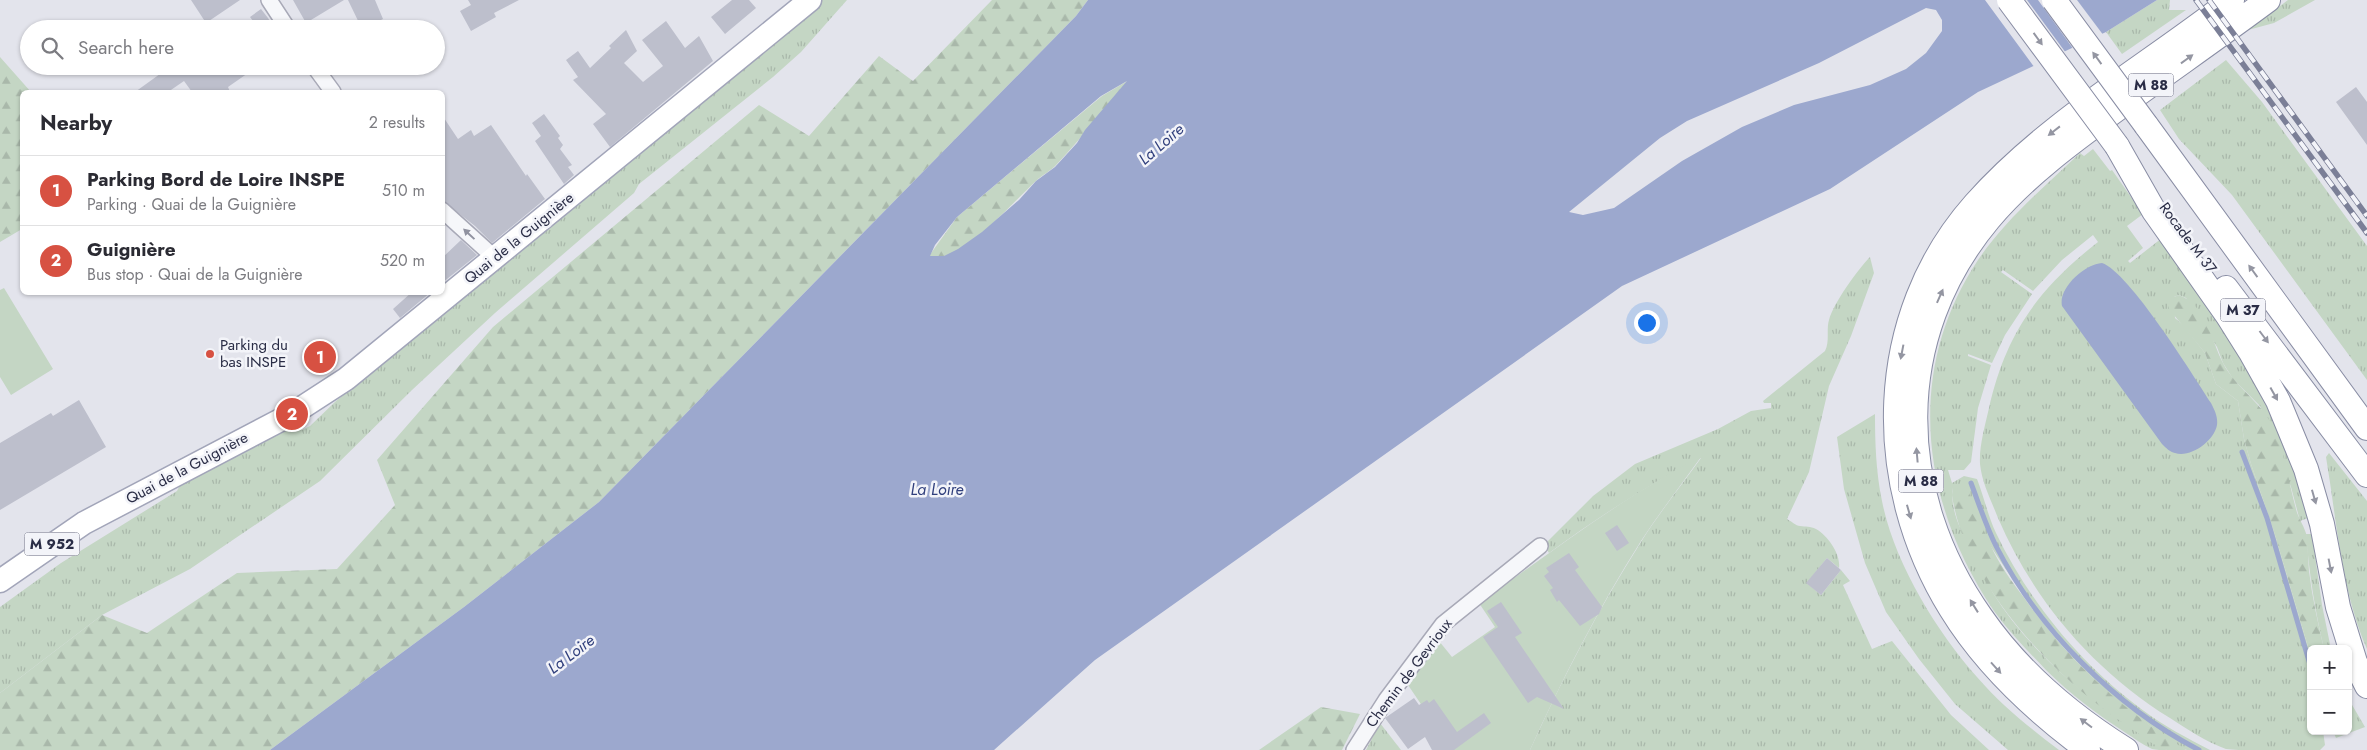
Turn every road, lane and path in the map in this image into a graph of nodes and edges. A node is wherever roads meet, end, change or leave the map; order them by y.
1 (269, 0) edge
2 (810, 0) edge
3 (2009, 0) edge
4 (2054, 0) edge
5 (2232, 0) edge
6 (2268, 0) edge
7 (282, 20) edge
8 (321, 75) edge
9 (332, 90) edge
10 (2117, 146) junction
11 (445, 213) edge
12 (495, 258) junction
13 (2323, 367) junction
14 (2367, 407) edge
15 (2367, 428) edge
16 (2367, 475) edge
17 (1540, 546) dead end
18 (0, 581) edge
19 (2367, 686) edge
20 (1354, 750) edge
21 (2088, 750) edge
22 (2126, 750) edge

1 - 7 street
2 - 12 main road, Quai de la Guignière / M 952
3 -> 10 highway, Rocade M 37 / M 37, bridge
13 -> 4 highway, M 37, bridge
5 -> 21 highway, M 88
22 -> 6 highway, M 88
8 - 9 street
10 -> 16 highway, Rocade M 37 / M 37
10 -> 19 highway
12 -> 11 street
12 - 18 main road, Quai de la Guignière / M 952
13 - 14 highway
13 - 15 highway, M 37
17 - 20 street, Chemin de Gevrioux

